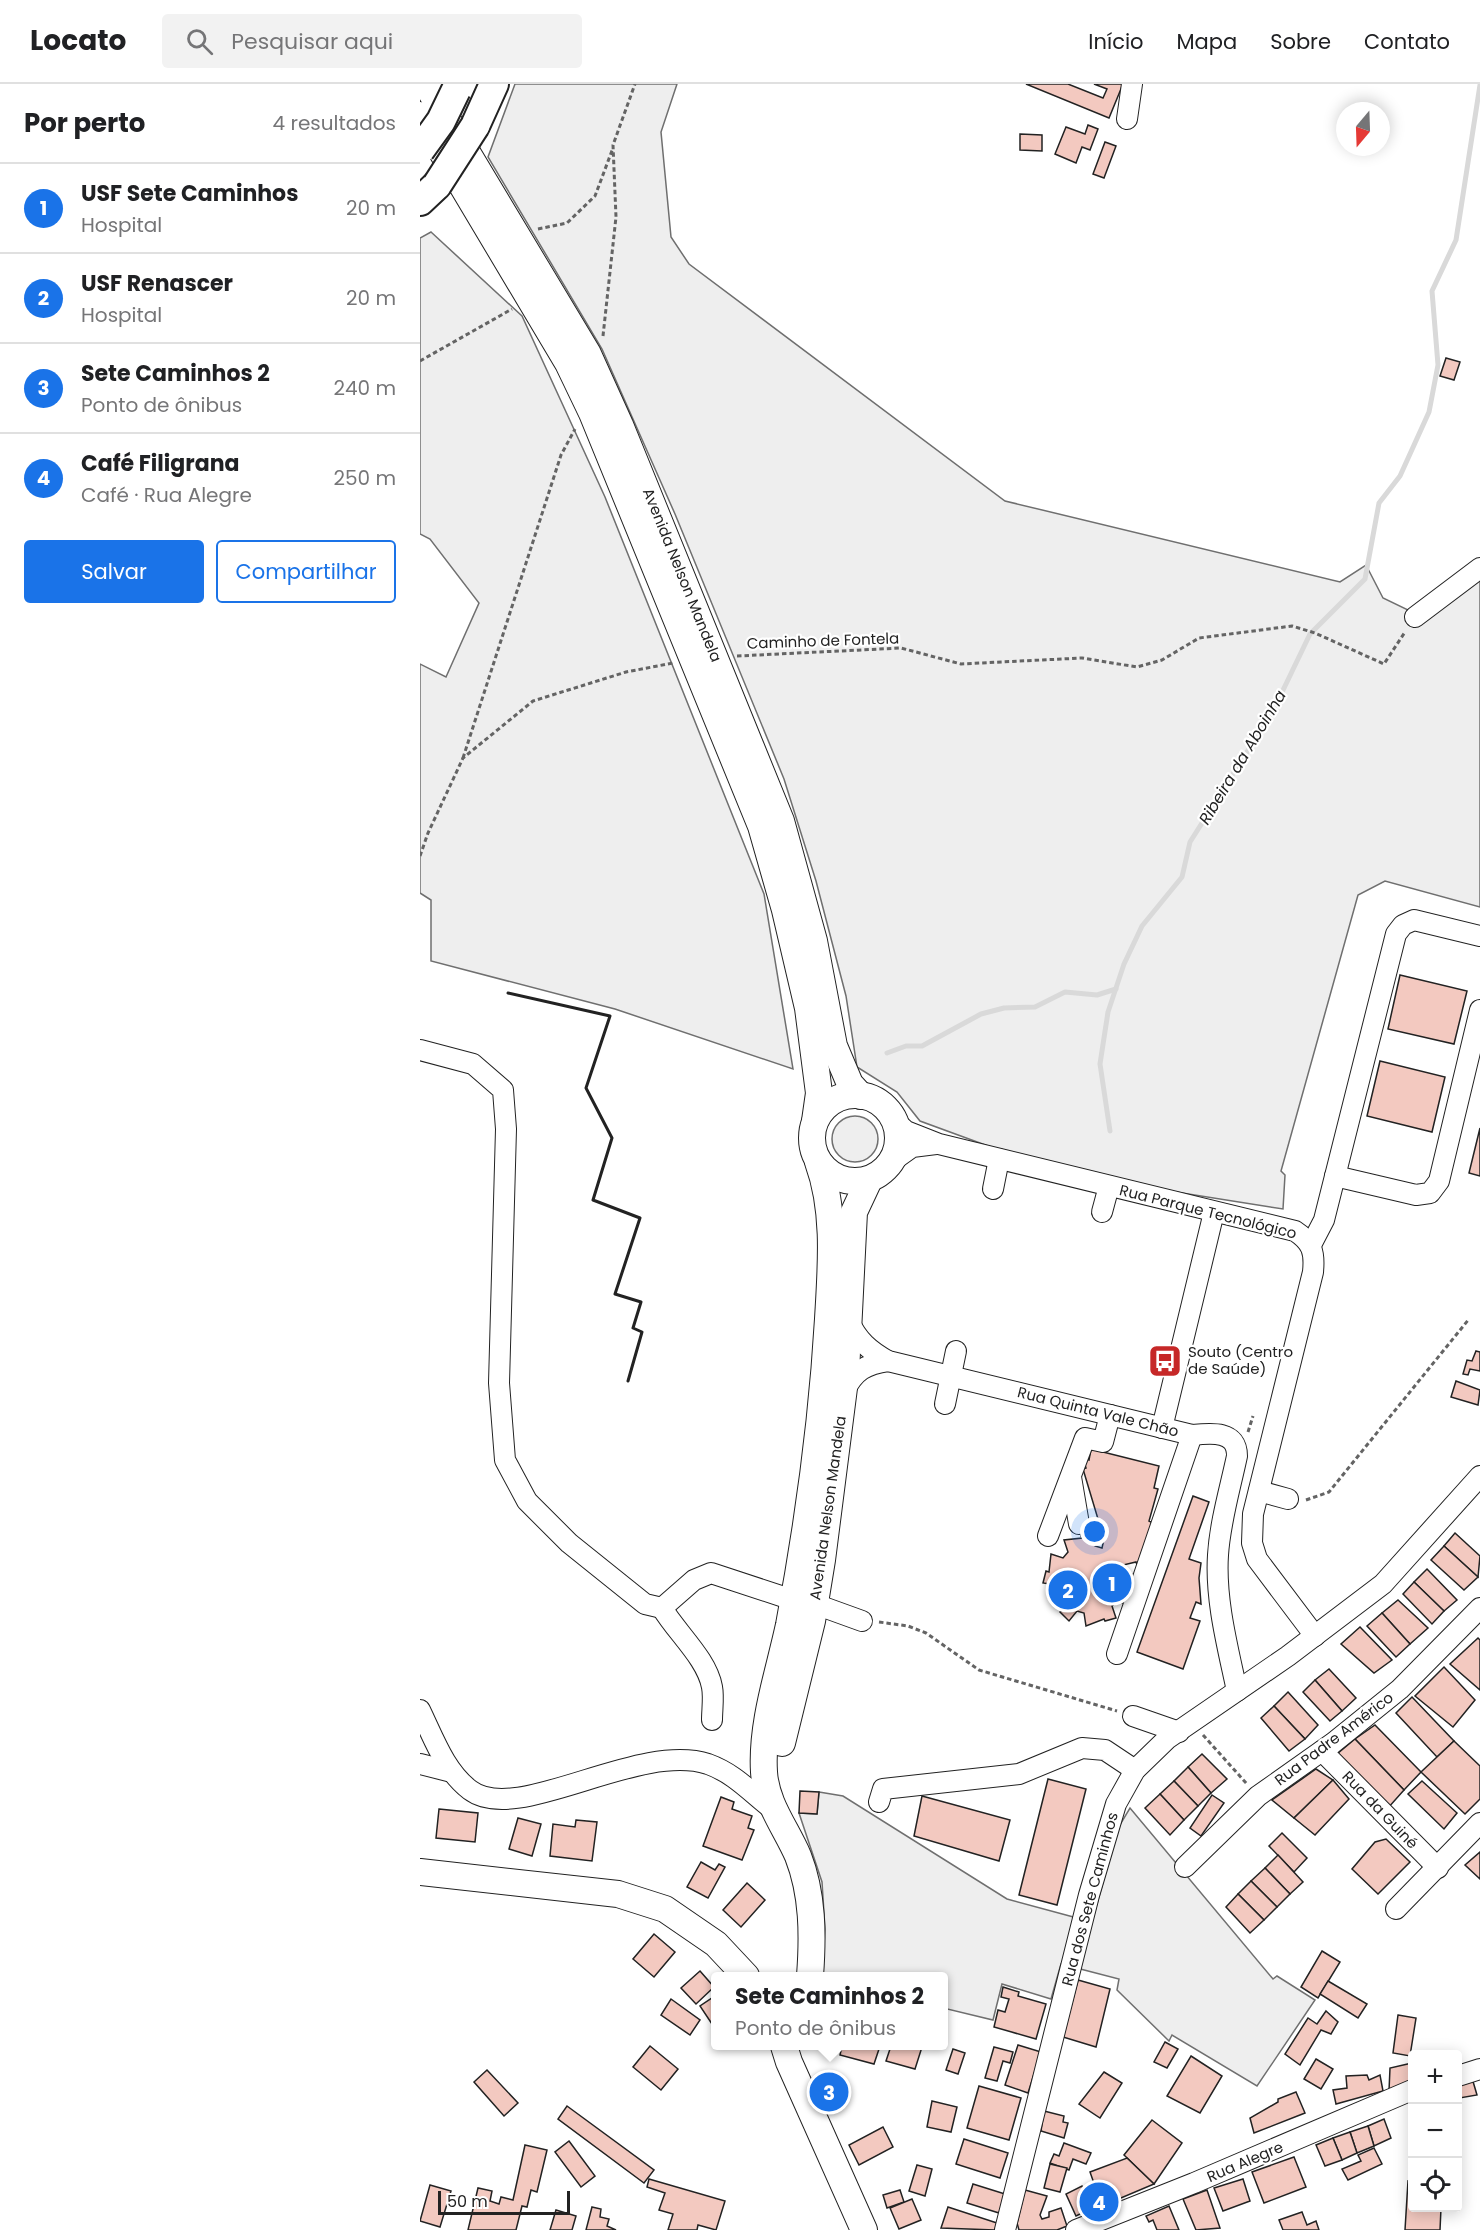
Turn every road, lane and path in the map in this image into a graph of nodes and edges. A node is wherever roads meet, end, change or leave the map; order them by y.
1 (426, 84) edge
2 (634, 84) edge
3 (1132, 84) edge
4 (457, 87) edge
5 (492, 88) edge
6 (420, 115) edge
7 (1128, 118) dead end
8 (614, 145) junction
9 (420, 150) edge
10 (429, 193) edge
11 (528, 231) dead end
12 (518, 305) dead end
13 (602, 345) dead end
14 (420, 361) edge
15 (575, 428) dead end
16 (1480, 568) edge
17 (1414, 617) joint
18 (729, 656) dead end
19 (681, 662) dead end
20 (463, 758) junction
21 (420, 856) edge
22 (1480, 936) edge
23 (1480, 1010) edge
24 (420, 1050) edge
25 (861, 1096) junction
26 (894, 1120) junction
27 (815, 1121) junction
28 (939, 1144) junction
29 (999, 1159) junction
30 (818, 1162) junction
31 (891, 1162) junction
32 (1335, 1176) junction
33 (869, 1180) junction
34 (1109, 1186) junction
35 (993, 1189) dead end
36 (1102, 1212) dead end
37 (1214, 1212) junction
38 (1311, 1245) junction
39 (1469, 1319) dead end
40 (849, 1321) junction
41 (956, 1351) dead end
42 (888, 1360) junction
43 (951, 1376) junction
44 (844, 1394) junction
45 (945, 1404) dead end
46 (1110, 1415) junction
47 (1252, 1416) dead end
48 (1162, 1428) junction
49 (1192, 1435) junction
50 (1246, 1439) dead end
51 (1071, 1474) junction
52 (1480, 1476) edge
53 (1259, 1491) junction
54 (1287, 1499) joint
55 (1079, 1524) dead end
56 (1048, 1536) dead end
57 (804, 1602) junction
58 (662, 1608) junction
59 (1480, 1608) edge
60 (862, 1621) joint
61 (1315, 1636) junction
62 (1117, 1654) dead end
63 (777, 1677) junction
64 (1237, 1691) junction
65 (420, 1710) edge
66 (1133, 1716) joint
67 (712, 1720) dead end
68 (1186, 1727) junction
69 (1322, 1751) junction
70 (420, 1764) edge
71 (1135, 1770) junction
72 (452, 1772) junction
73 (731, 1775) junction
74 (1258, 1796) junction
75 (879, 1802) dead end
76 (775, 1811) junction
77 (1480, 1823) edge
78 (788, 1836) junction
79 (1185, 1867) dead end
80 (1438, 1868) junction
81 (420, 1872) edge
82 (1396, 1909) dead end
83 (741, 1972) edge
84 (808, 1972) edge
85 (789, 2051) edge
86 (1480, 2069) edge
87 (1462, 2075) edge
88 (1408, 2092) edge
89 (1007, 2228) edge
90 (864, 2230) edge
91 (1076, 2230) edge

1 - 25 main road, Avenida Nelson Mandela
2 - 8 path
3 - 7 street
4 - 9 highway, bridge
5 - 10 highway, bridge
6 - 27 main road, Avenida Nelson Mandela
8 - 11 path
8 - 13 path
12 - 14 path
15 - 20 path
16 - 17 street
17 - 18 path, Caminho de Fontela
19 - 20 path
20 - 21 path
22 - 32 street
23 - 32 street
24 - 58 street
25 - 26 main road
25 - 27 main road
26 - 28 street, Rua Parque Tecnológico
26 - 31 main road
27 - 30 main road
28 - 29 street, Rua Parque Tecnológico
28 - 31 street, Rua Parque Tecnológico
29 - 34 street, Rua Parque Tecnológico
29 - 35 street
30 - 33 main road
30 - 57 main road, Avenida Nelson Mandela
31 - 33 main road
32 - 38 street
33 - 40 main road, Avenida Nelson Mandela
34 - 36 street
34 - 37 street, Rua Parque Tecnológico
37 - 38 street, Rua Parque Tecnológico
37 - 48 street
38 - 53 street, Rua Parque Tecnológico
39 - 54 path
40 - 42 street, Rua Quinta Vale Chão
40 - 44 main road, Avenida Nelson Mandela
41 - 43 street
42 - 43 street, Rua Quinta Vale Chão
42 - 44 street
43 - 45 street
43 - 46 street, Rua Quinta Vale Chão
44 - 57 main road, Avenida Nelson Mandela
46 - 48 street, Rua Quinta Vale Chão
46 - 51 street
47 - 50 path
48 - 49 street, Rua Quinta Vale Chão
49 - 62 street
49 - 64 street, Rua Quinta Vale Chão
51 - 55 street
51 - 56 street
52 - 61 street, Rua dos Sete Caminhos
53 - 54 street
53 - 61 street, Rua Parque Tecnológico
57 - 58 street
57 - 60 street
57 - 63 main road, Avenida Nelson Mandela
57 - 78 main road, Avenida Nelson Mandela
58 - 67 street
59 - 69 street, Rua Padre Américo
60 - 66 path
61 - 64 street, Rua dos Sete Caminhos
63 - 73 street
63 - 76 main road, Avenida Nelson Mandela
64 - 68 street, Rua dos Sete Caminhos
65 - 72 street
66 - 68 street
68 - 71 street, Rua dos Sete Caminhos
68 - 74 path
69 - 74 street, Rua Padre Américo
69 - 80 street, Rua da Guiné
70 - 72 street
71 - 75 street
71 - 89 street, Rua dos Sete Caminhos
72 - 73 street
73 - 76 street
74 - 79 street, Rua Padre Américo
76 - 78 main road, Avenida Nelson Mandela
77 - 80 street
78 - 84 main road
80 - 82 street
81 - 83 main road
85 - 90 main road
86 - 87 street
88 - 91 street, Rua Alegre

